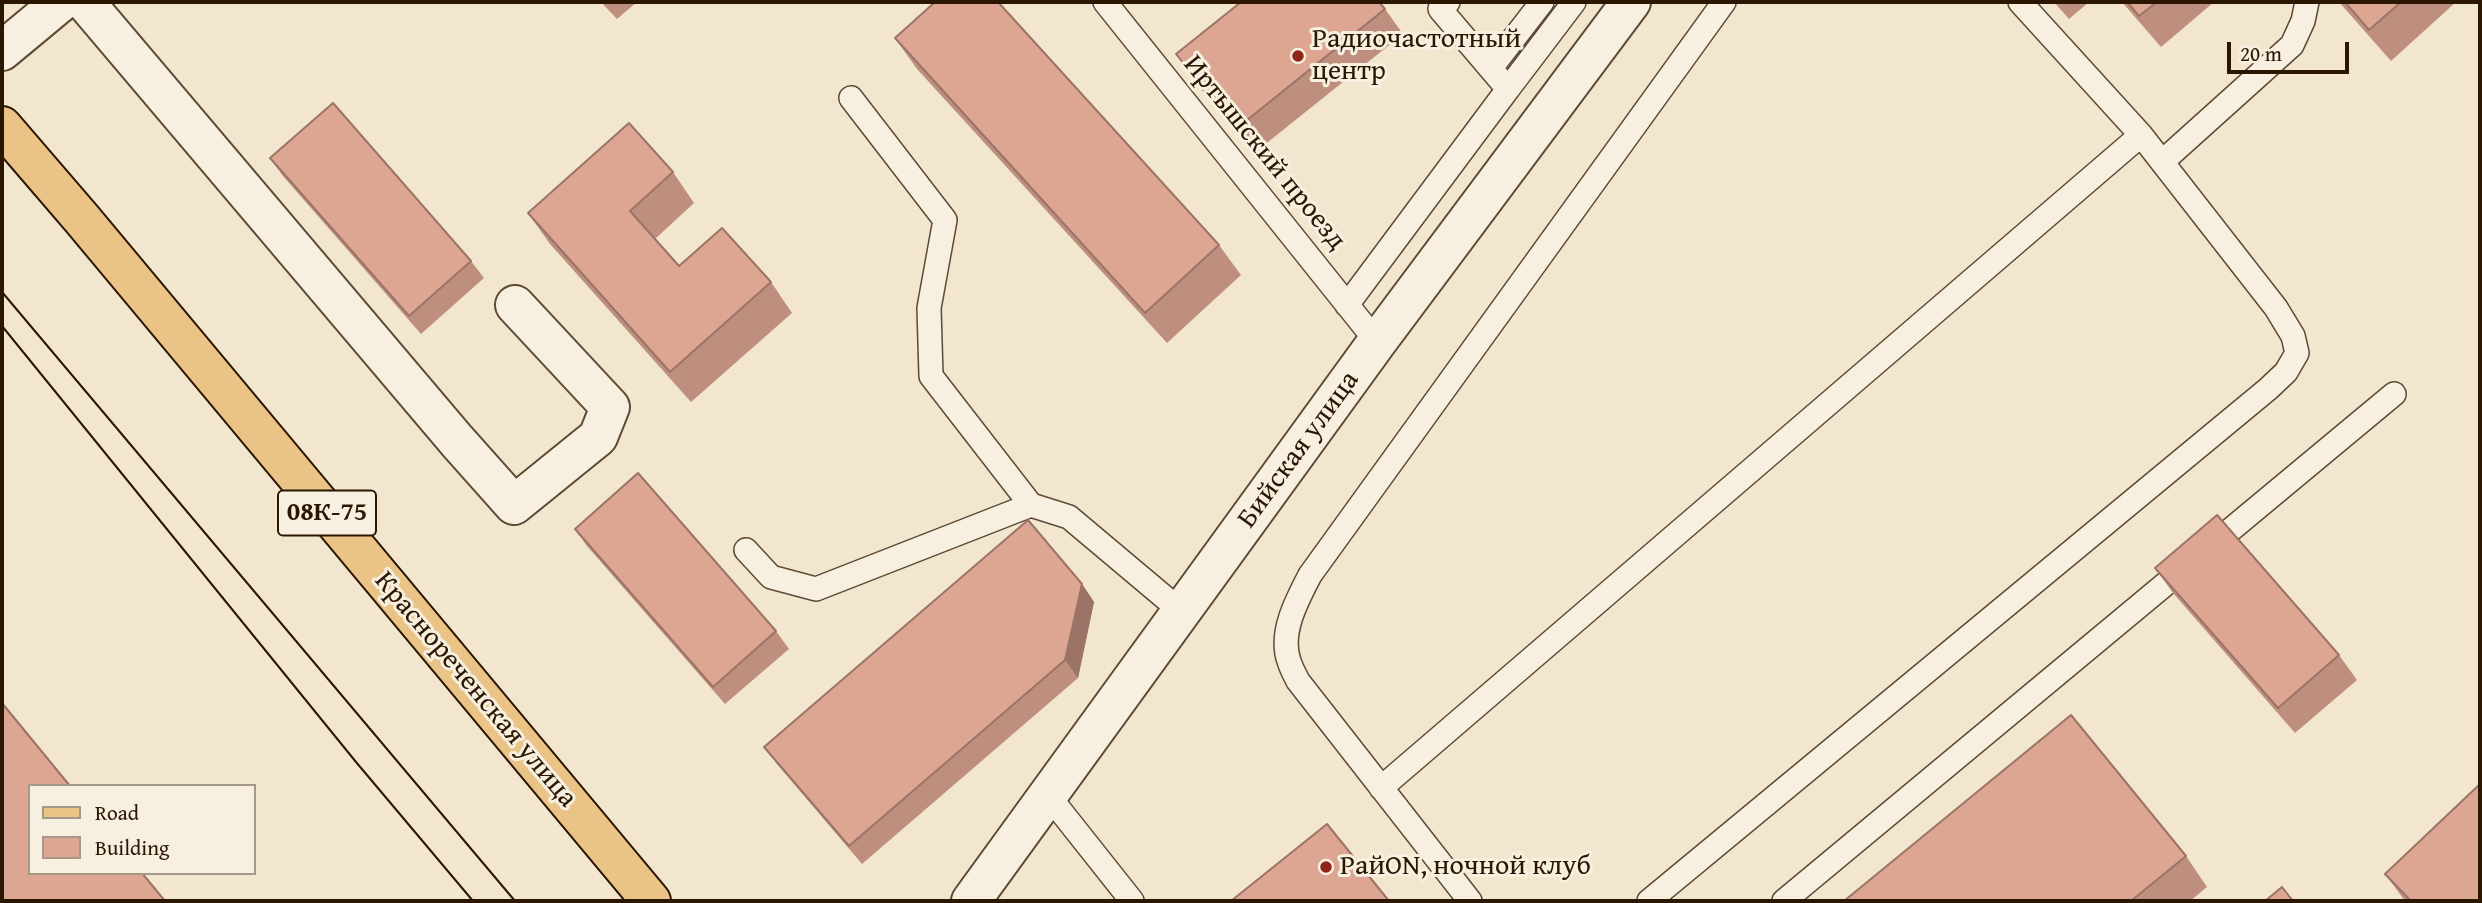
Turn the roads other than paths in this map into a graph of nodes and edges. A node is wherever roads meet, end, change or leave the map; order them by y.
1 (61, 2) edge
2 (85, 2) edge
3 (1105, 2) edge
4 (1448, 2) edge
5 (1542, 2) edge
6 (1574, 2) edge
7 (1631, 2) edge
8 (1724, 2) edge
9 (2020, 2) edge
10 (2307, 2) edge
11 (2, 51) edge
12 (1491, 68) junction
13 (1508, 89) junction
14 (851, 97) dead end
15 (2, 126) edge
16 (2141, 135) junction
17 (2162, 162) junction
18 (515, 305) dead end
19 (1347, 305) junction
20 (1377, 342) junction
21 (2394, 394) dead end
22 (1031, 506) junction
23 (746, 550) dead end
24 (1182, 612) junction
25 (1381, 788) junction
26 (1048, 795) junction
27 (651, 901) edge
28 (971, 901) edge
29 (1132, 901) edge
30 (1470, 901) edge
31 (1649, 901) edge
32 (1784, 901) edge

1 - 11 street
2 - 18 street
3 - 19 lane, Иртышский проезд
4 - 12 lane
5 - 12 lane
6 - 13 lane
7 - 20 street, Бийская улица
8 - 25 lane
9 - 16 lane
10 - 17 lane
12 - 13 lane
13 - 19 lane
14 - 22 lane
15 - 27 main road, Краснореченская улица / 08К-75
16 - 17 lane
16 - 25 lane
17 - 31 lane
19 - 20 lane, Иртышский проезд
20 - 24 street, Бийская улица
21 - 32 lane
22 - 23 lane
22 - 24 lane
24 - 26 street, Бийская улица
25 - 30 lane
26 - 28 street, Бийская улица
26 - 29 lane

